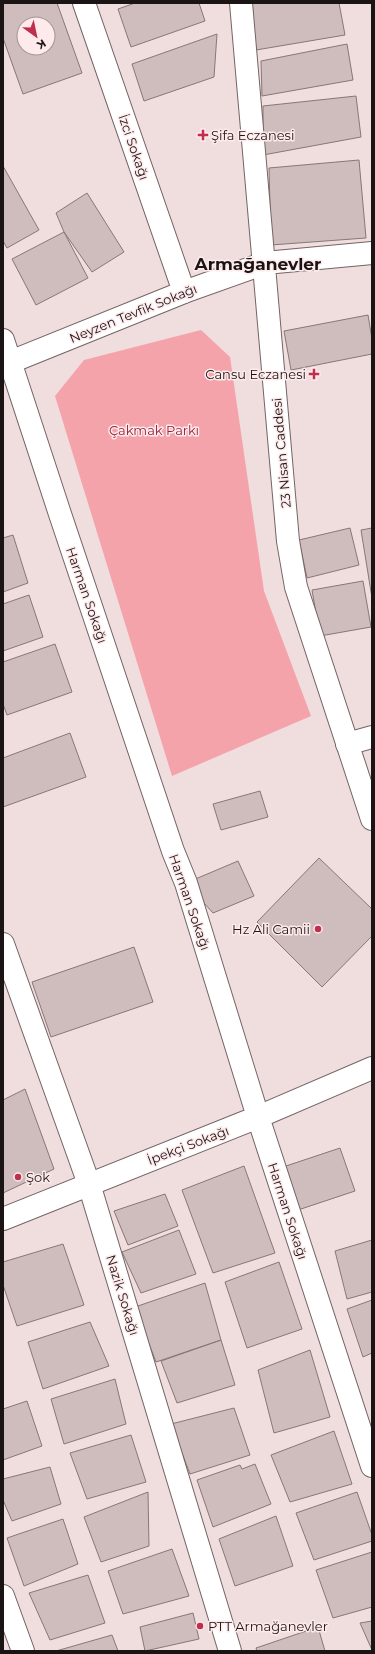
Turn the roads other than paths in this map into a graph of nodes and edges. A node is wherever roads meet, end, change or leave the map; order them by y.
1 (84, 3) edge
2 (241, 3) edge
3 (372, 253) edge
4 (264, 263) junction
5 (184, 292) junction
6 (3, 340) edge
7 (7, 363) edge
8 (372, 737) edge
9 (347, 744) junction
10 (372, 819) edge
11 (3, 944) edge
12 (372, 1068) edge
13 (258, 1117) junction
14 (89, 1184) junction
15 (3, 1219) edge
16 (372, 1466) edge
17 (3, 1596) edge
18 (23, 1651) edge
19 (230, 1651) edge

1 - 5 street, İzci Sokağı
2 - 4 street, 23 Nisan Caddesi
3 - 4 street, Neyzen Tevfik Sokağı
4 - 5 street, Neyzen Tevfik Sokağı
4 - 9 street, 23 Nisan Caddesi
5 - 7 street, Neyzen Tevfik Sokağı
6 - 7 street, Harman Sokağı
7 - 13 street, Harman Sokağı
8 - 9 street
9 - 10 street, 23 Nisan Caddesi
11 - 14 street, Nazik Sokağı
12 - 13 street, İpekçi Sokağı
13 - 14 street, İpekçi Sokağı
13 - 16 street, Harman Sokağı
14 - 15 street, İpekçi Sokağı
14 - 19 street, Nazik Sokağı
17 - 18 street

